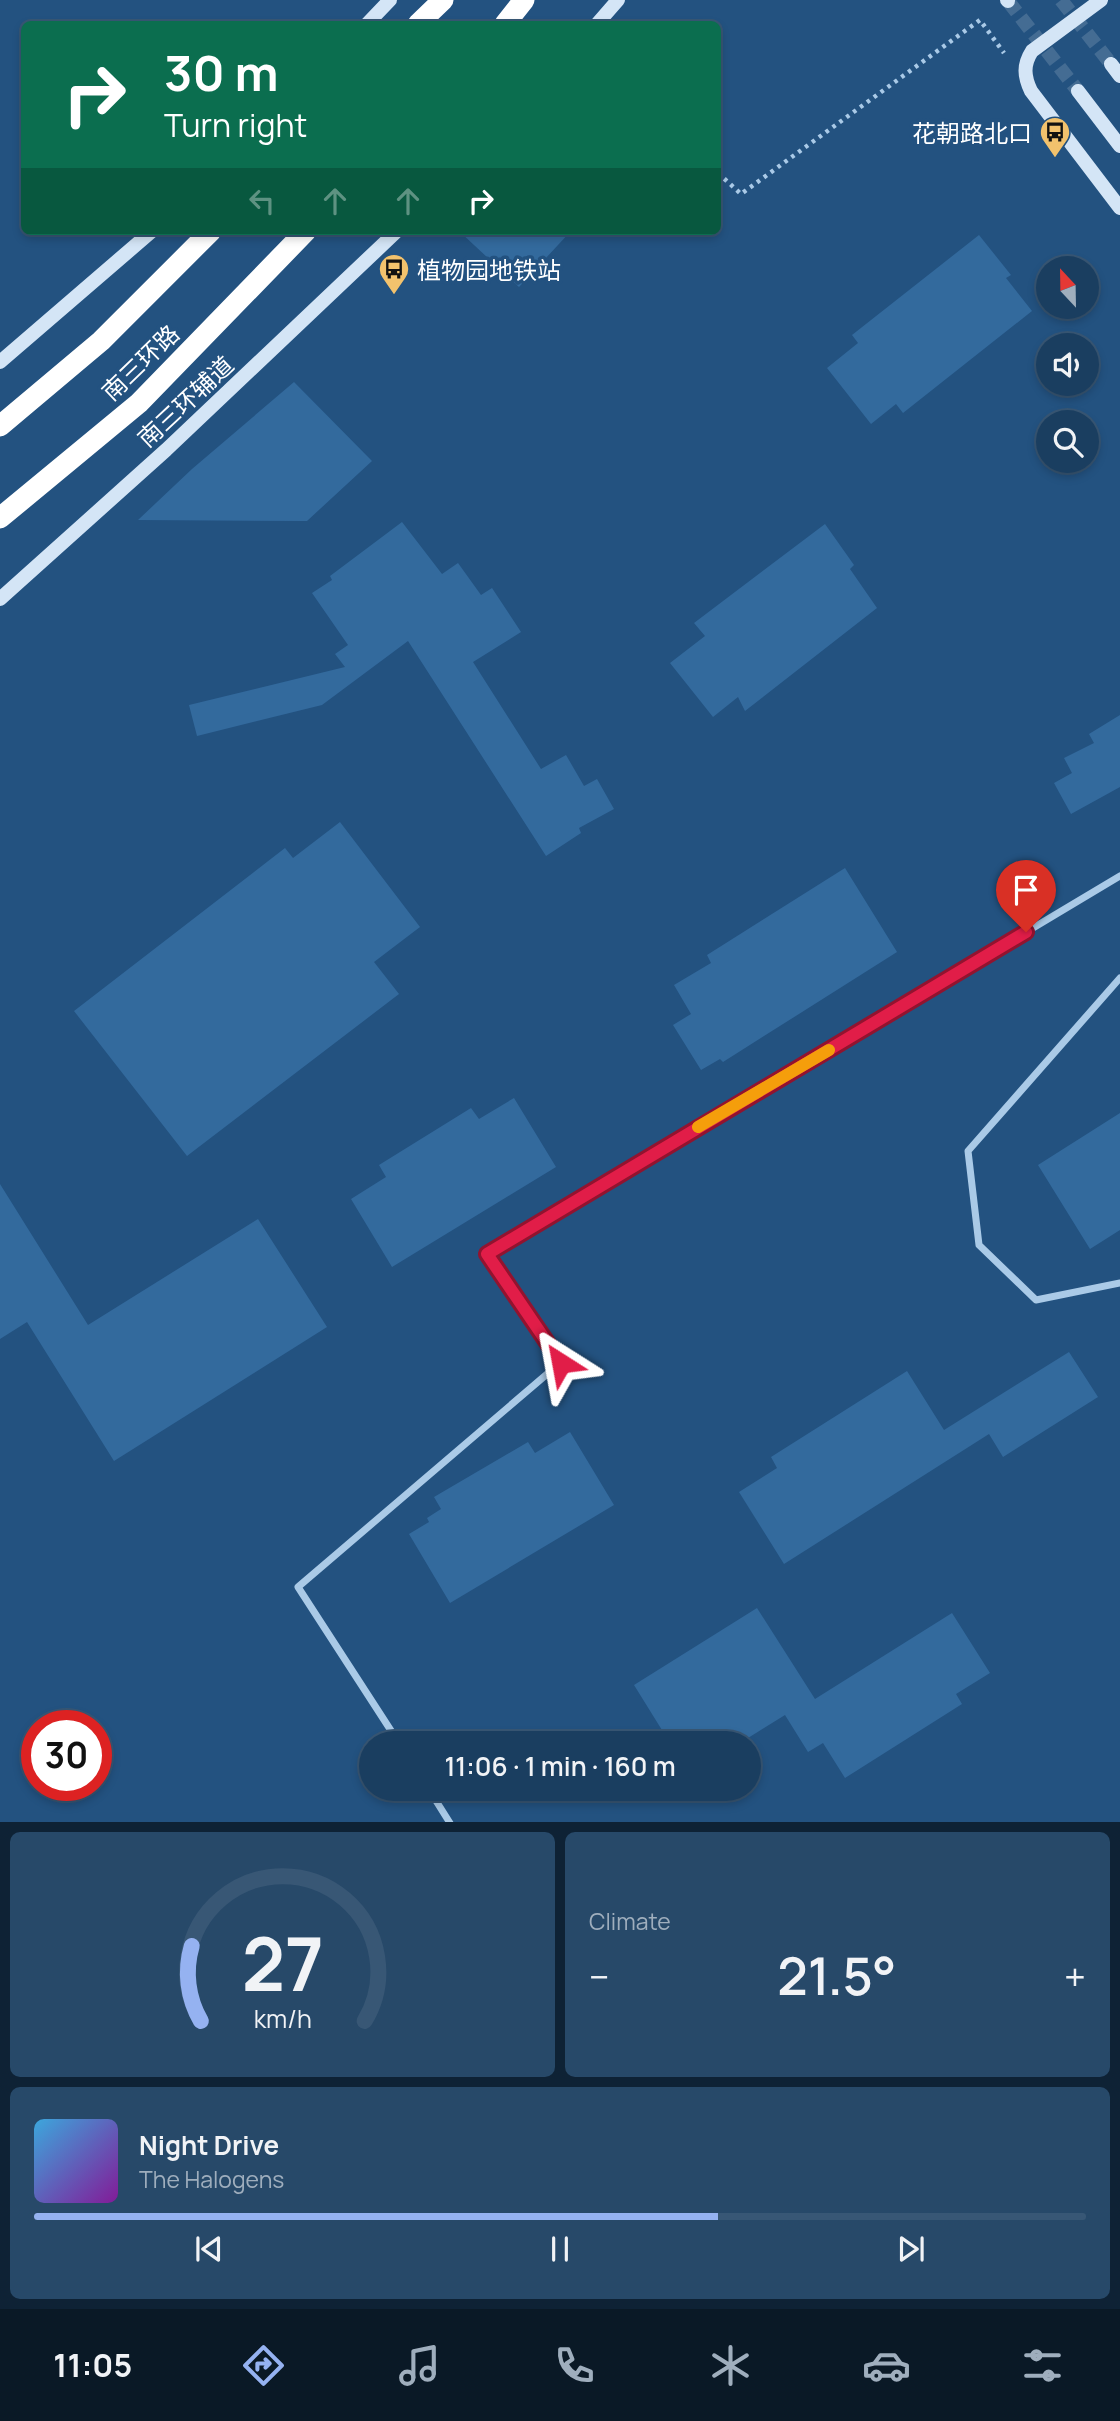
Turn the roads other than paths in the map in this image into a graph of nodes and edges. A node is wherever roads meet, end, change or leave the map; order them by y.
1 (390, 0) edge
2 (443, 0) edge
3 (524, 0) edge
4 (618, 0) edge
5 (1101, 0) edge
6 (370, 21) edge
7 (421, 21) edge
8 (507, 21) edge
9 (600, 21) edge
10 (1078, 91) tunnel mouth
11 (1120, 146) edge
12 (1120, 208) edge
13 (147, 235) edge
14 (207, 235) edge
15 (302, 235) edge
16 (393, 235) edge
17 (0, 362) edge
18 (0, 426) edge
19 (0, 518) edge
20 (0, 599) edge
21 (1120, 876) edge
22 (1120, 978) edge
23 (1120, 1283) edge
24 (391, 1731) edge
25 (436, 1801) edge
26 (450, 1822) edge

1 - 6 main road
2 - 7 highway
3 - 8 highway
4 - 9 main road
5 - 12 main road
10 - 11 main road
13 - 17 main road
14 - 18 highway, 南三环路
15 - 19 highway, 南三环路
16 - 20 main road, 南三环辅道
21 - 24 street
22 - 23 street
25 - 26 street

